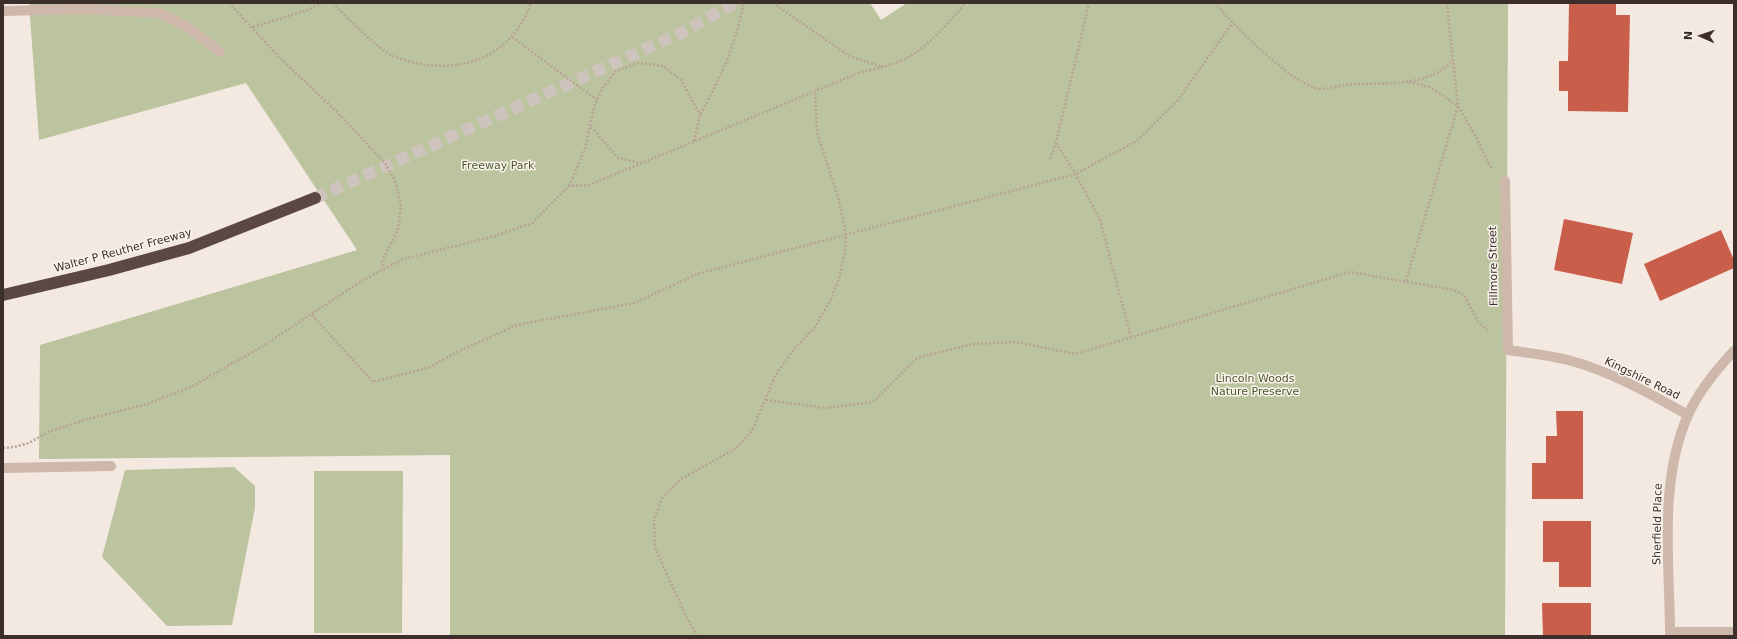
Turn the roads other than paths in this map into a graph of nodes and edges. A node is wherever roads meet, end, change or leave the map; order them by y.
1 (3, 11) edge
2 (220, 52) dead end
3 (1505, 181) road end
4 (315, 198) tunnel mouth
5 (3, 294) edge
6 (1508, 350) joint
7 (1734, 351) edge
8 (1688, 415) junction
9 (111, 466) dead end
10 (3, 468) edge
11 (1734, 632) edge
12 (1670, 634) edge

1 - 2 street
3 - 6 street, Fillmore Street
4 - 5 highway, Walter P Reuther Freeway
6 - 8 street, Kingshire Road
7 - 8 street, Kingshire Road
8 - 12 street, Sherfield Place
9 - 10 street
11 - 12 street

